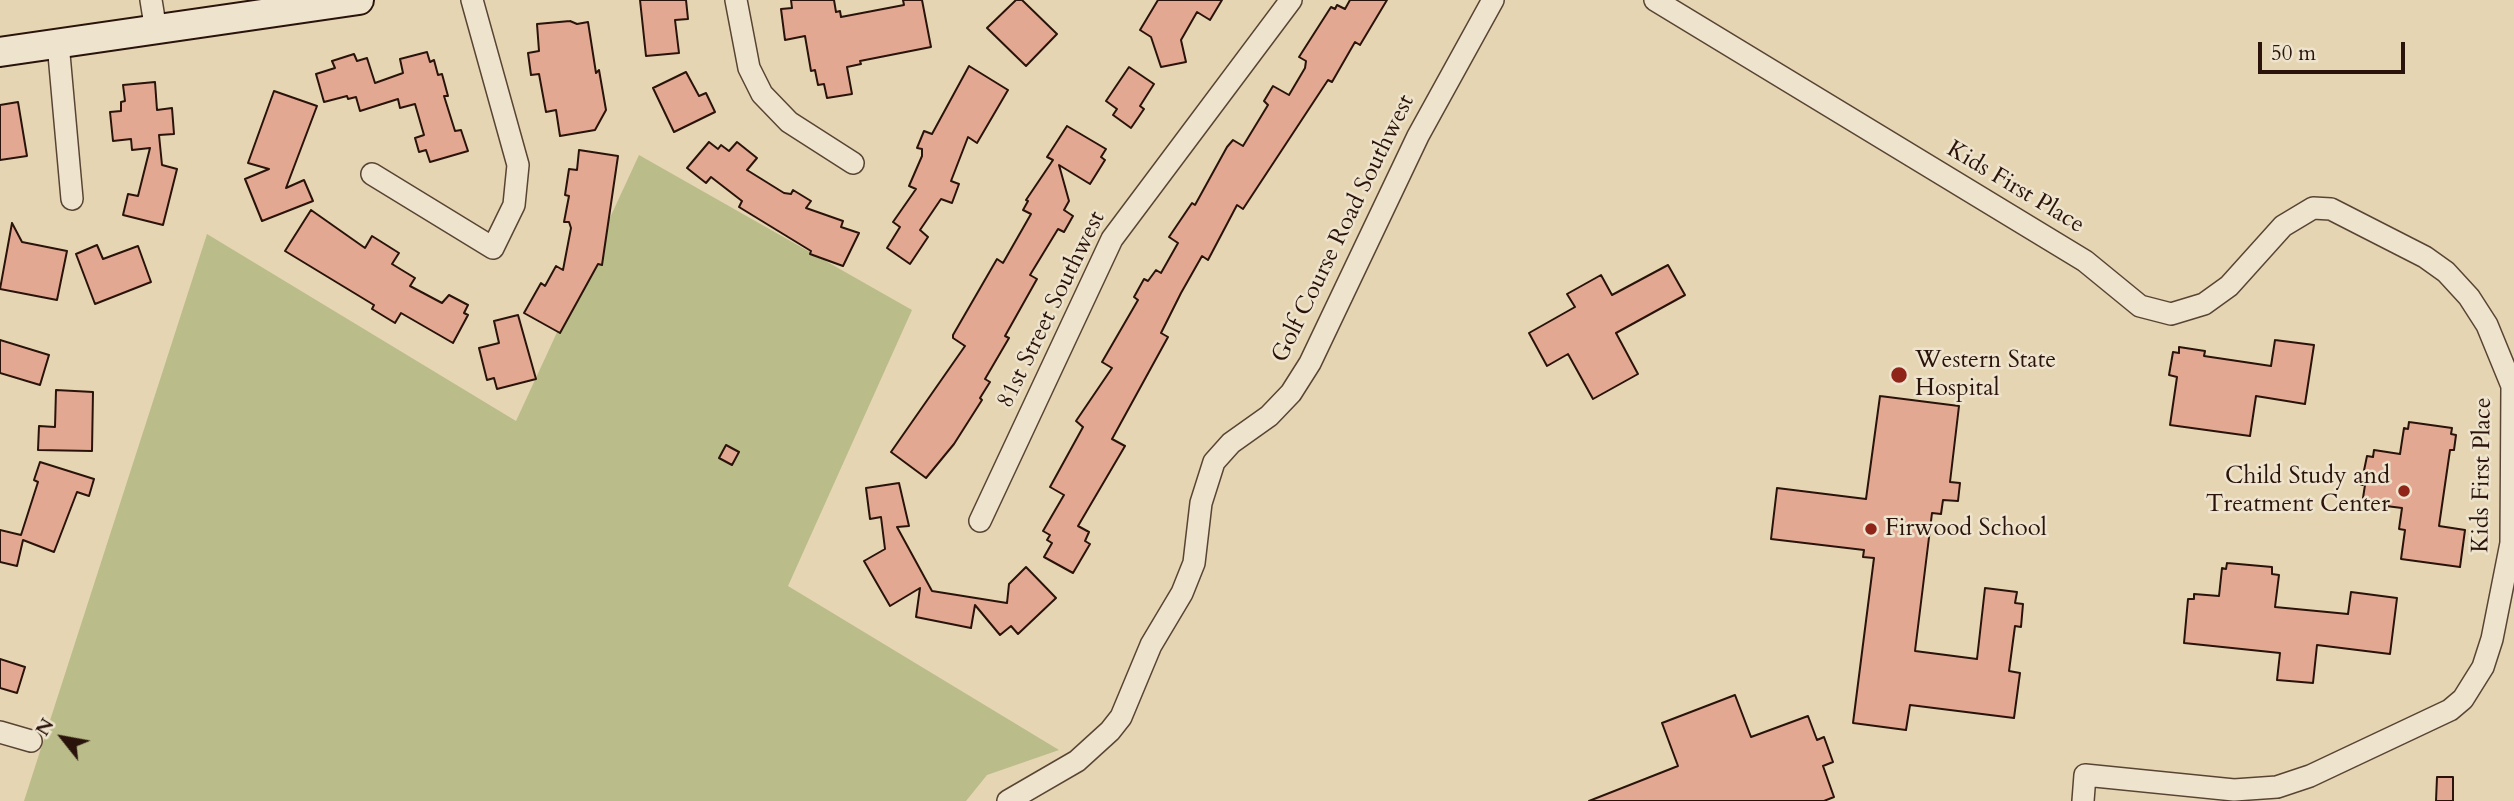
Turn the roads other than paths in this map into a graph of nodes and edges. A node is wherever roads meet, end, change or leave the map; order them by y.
1 (151, 0) edge
2 (359, 0) edge
3 (472, 0) edge
4 (736, 0) edge
5 (1291, 0) edge
6 (1493, 0) edge
7 (1655, 0) edge
8 (156, 31) junction
9 (58, 43) junction
10 (0, 52) edge
11 (853, 163) dead end
12 (372, 174) dead end
13 (72, 199) dead end
14 (980, 521) dead end
15 (2513, 543) edge
16 (0, 732) edge
17 (32, 741) dead end
18 (1007, 801) edge
19 (2083, 801) edge

1 - 8 street
2 - 8 street
3 - 12 street
4 - 11 street
5 - 14 street, 81st Street Southwest
6 - 18 street, Golf Course Road Southwest
7 - 15 street, Kids First Place
8 - 9 street
9 - 10 street
9 - 13 street
15 - 19 street, Kids First Place
16 - 17 street

